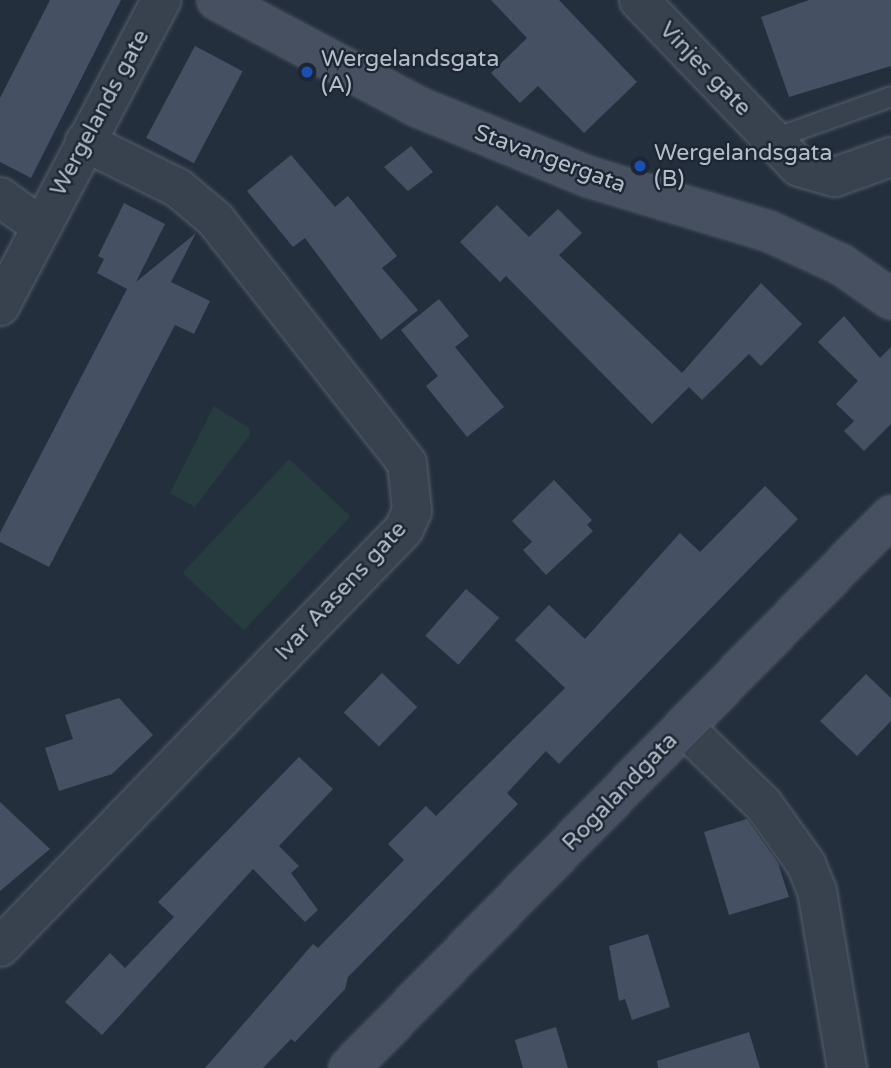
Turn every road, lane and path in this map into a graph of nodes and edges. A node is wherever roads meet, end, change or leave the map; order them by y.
1 (161, 0) edge
2 (217, 0) edge
3 (639, 0) edge
4 (891, 96) edge
5 (771, 139) junction
6 (85, 142) junction
7 (891, 157) edge
8 (0, 197) edge
9 (40, 226) junction
10 (891, 299) edge
11 (0, 306) edge
12 (891, 516) edge
13 (684, 727) junction
14 (0, 947) edge
15 (349, 1068) edge
16 (847, 1068) edge

1 - 6 street, Wergelands gate
2 - 10 street, Stavangergata
3 - 5 street, Vinjes gate
4 - 5 lane
5 - 7 street, Vinjes gate
6 - 9 street, Wergelands gate
6 - 14 street, Ivar Aasens gate
8 - 9 street, Wergelands gate
9 - 11 street, Wergelands gate
12 - 13 street, Rogalandgata
13 - 15 street, Rogalandgata
13 - 16 street

